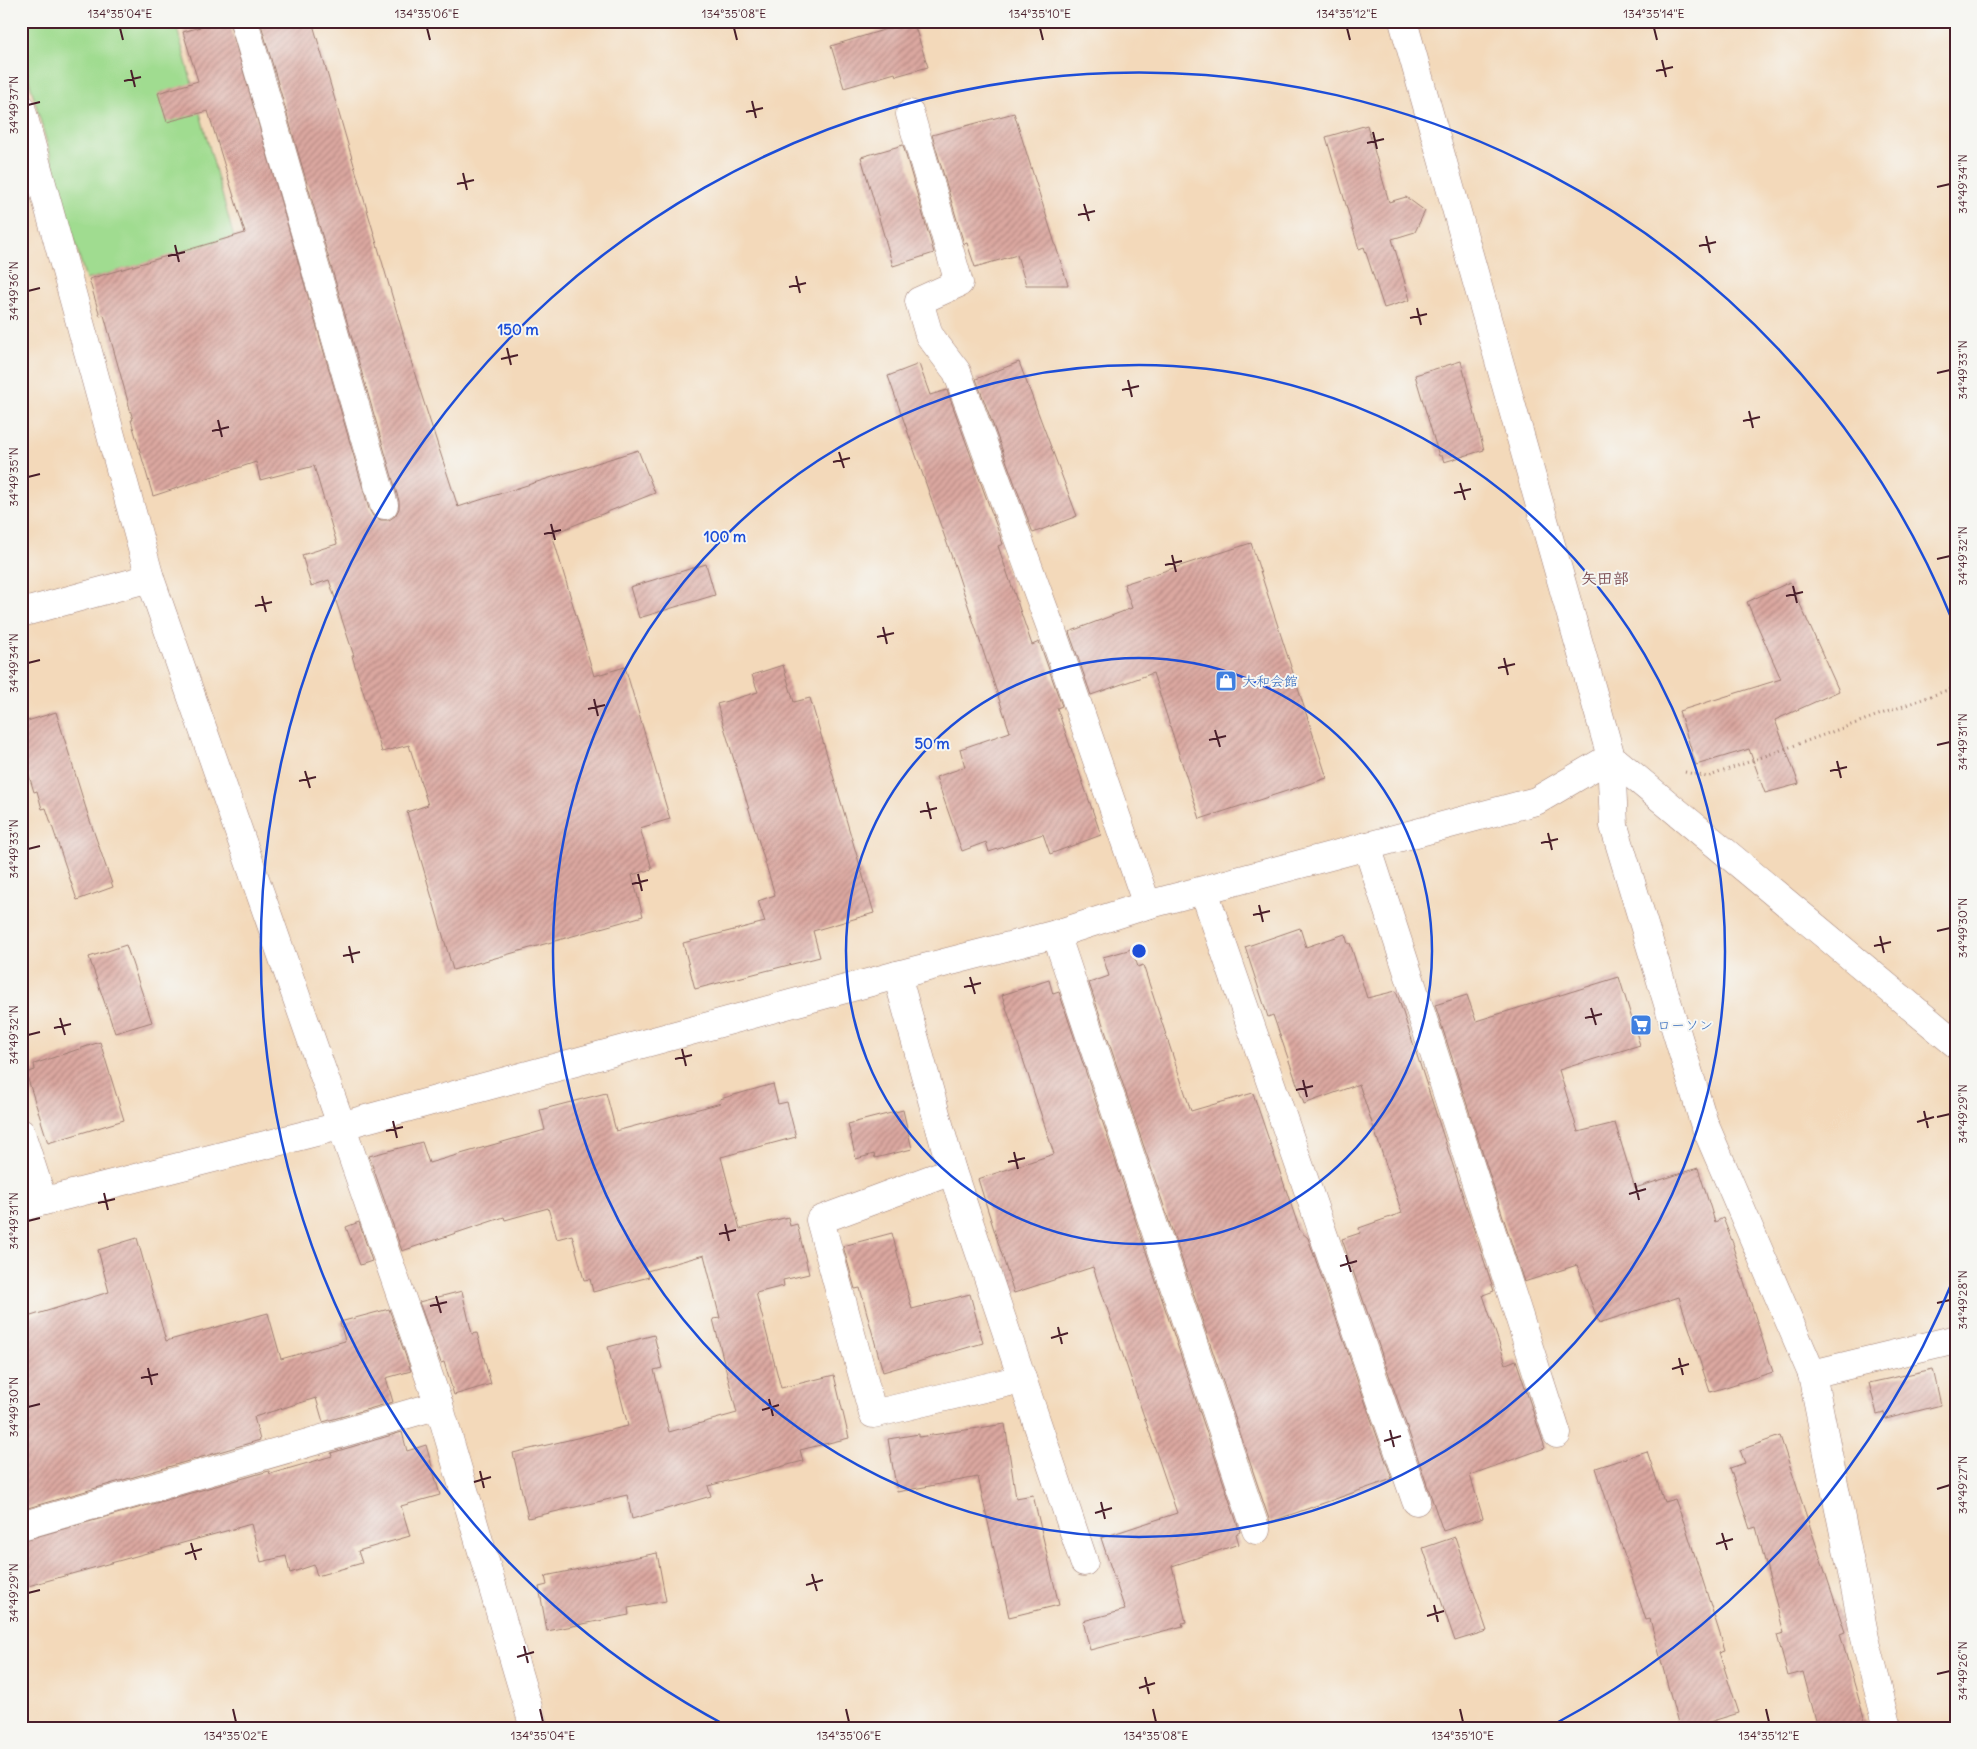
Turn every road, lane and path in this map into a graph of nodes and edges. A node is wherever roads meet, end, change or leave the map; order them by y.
1 (244, 21) edge
2 (1403, 21) edge
3 (21, 107) edge
4 (910, 114) dead end
5 (384, 505) dead end
6 (150, 578) junction
7 (21, 614) edge
8 (1956, 687) edge
9 (1611, 757) junction
10 (1678, 771) dead end
11 (1367, 846) junction
12 (1204, 891) junction
13 (1147, 905) junction
14 (1056, 934) junction
15 (896, 974) junction
16 (1956, 1044) edge
17 (340, 1126) junction
18 (21, 1133) edge
19 (952, 1171) junction
20 (32, 1204) edge
21 (1956, 1339) edge
22 (1812, 1374) junction
23 (1022, 1379) junction
24 (439, 1405) junction
25 (1556, 1434) dead end
26 (1416, 1501) dead end
27 (21, 1526) edge
28 (1256, 1530) dead end
29 (1084, 1562) dead end
30 (534, 1728) edge
31 (1888, 1728) edge

1 - 5 street
2 - 9 street
3 - 6 street
4 - 13 street
6 - 7 street
6 - 17 street
8 - 10 path
9 - 11 street
9 - 16 street
9 - 22 street
11 - 12 street
11 - 25 street
12 - 13 street
12 - 26 street
13 - 14 street
14 - 15 street
14 - 28 street
15 - 17 street
15 - 19 street
17 - 20 street
17 - 24 street
18 - 20 street
19 - 23 street
19 - 23 street
21 - 22 street
22 - 31 street
23 - 29 street
24 - 27 street
24 - 30 street

